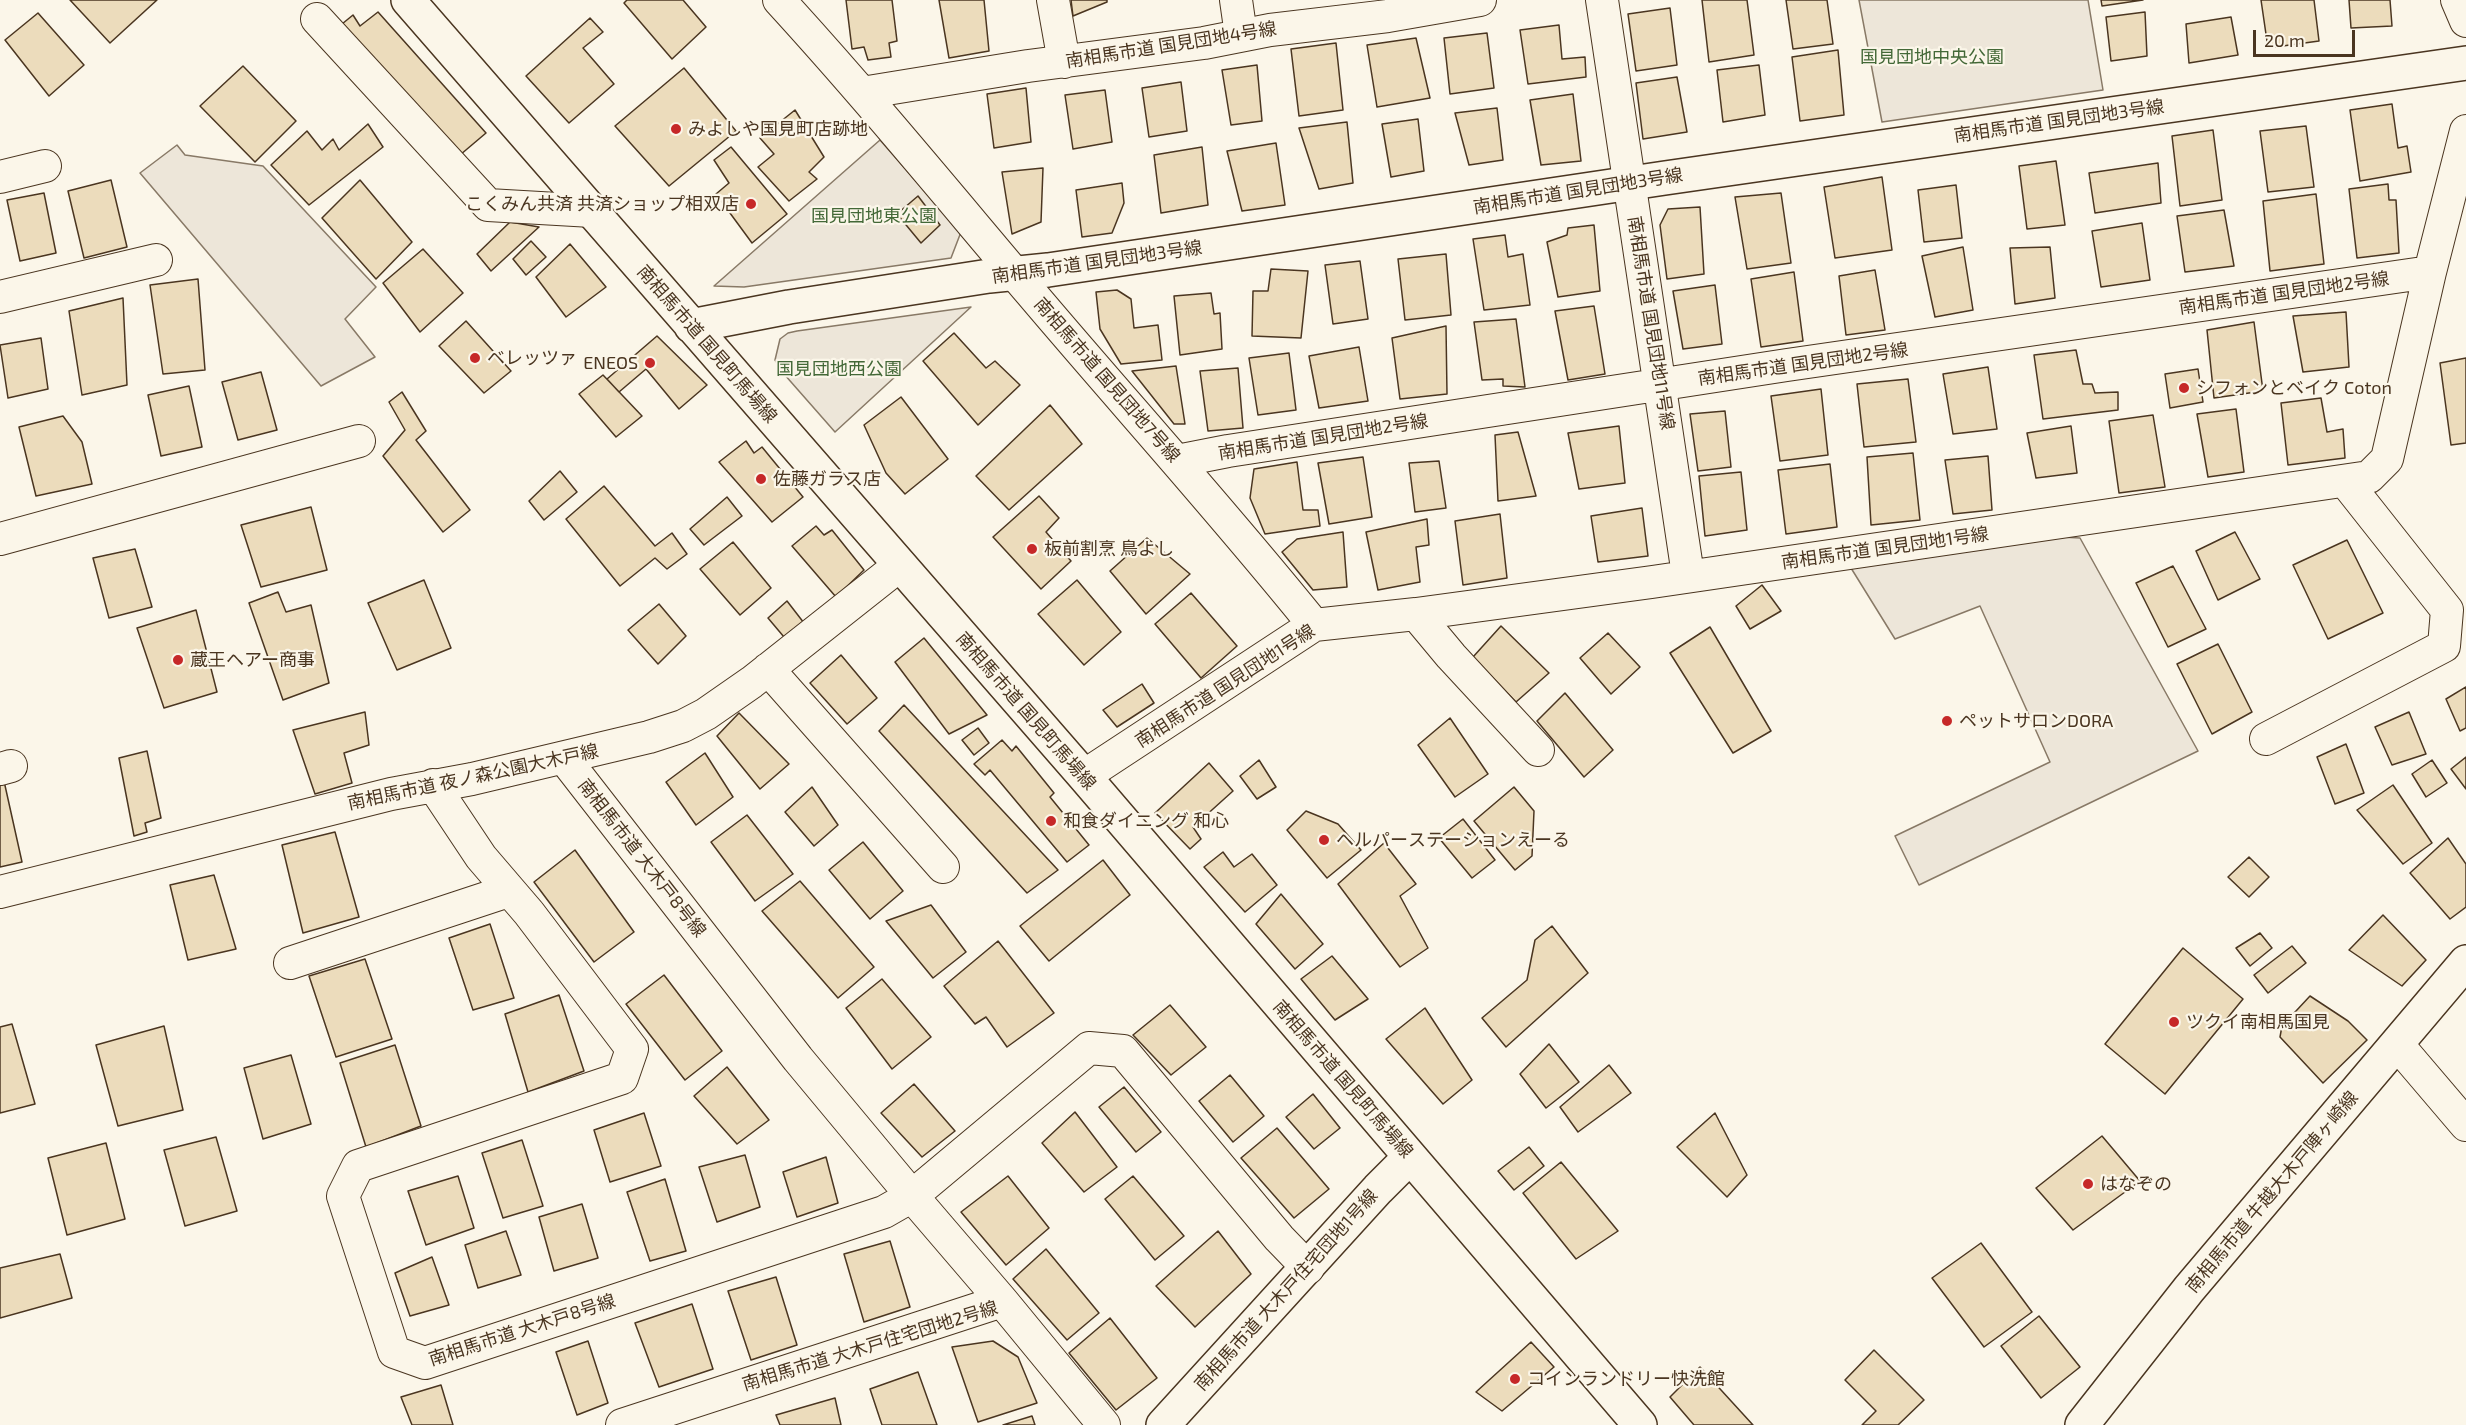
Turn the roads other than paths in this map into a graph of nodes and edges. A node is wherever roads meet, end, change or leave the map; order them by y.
1 (408, 0) edge
2 (779, 0) edge
3 (1053, 0) edge
4 (1236, 0) edge
5 (1480, 0) edge
6 (1602, 0) edge
7 (2457, 0) edge
8 (1418, 5) edge
9 (317, 19) dead end
10 (2466, 21) edge
11 (1241, 35) junction
12 (1064, 62) junction
13 (2466, 63) edge
14 (862, 93) junction
15 (2466, 131) edge
16 (45, 166) dead end
17 (0, 177) edge
18 (1630, 184) junction
19 (592, 211) junction
20 (156, 260) dead end
21 (2430, 272) junction
22 (1015, 273) junction
23 (0, 297) edge
24 (691, 326) junction
25 (1660, 385) junction
26 (359, 441) dead end
27 (1177, 461) junction
28 (2345, 481) junction
29 (0, 539) edge
30 (900, 565) junction
31 (1688, 575) junction
32 (1416, 614) junction
33 (1314, 625) junction
34 (768, 669) junction
35 (2266, 739) dead end
36 (1538, 750) dead end
37 (564, 758) junction
38 (1084, 776) junction
39 (433, 785) junction
40 (943, 867) dead end
41 (508, 891) junction
42 (0, 892) edge
43 (2466, 962) edge
44 (290, 963) dead end
45 (2397, 1044) junction
46 (2466, 1125) edge
47 (1410, 1156) junction
48 (912, 1196) junction
49 (1308, 1268) junction
50 (1002, 1301) junction
51 (622, 1425) edge
52 (1104, 1425) edge
53 (1163, 1425) edge
54 (1640, 1425) edge
55 (2082, 1425) edge

1 - 19 street, 南相馬市道 国見町馬場線
2 - 14 street, 南相馬市道 国見団地7号線
3 - 12 street
4 - 11 street
5 - 8 street, 南相馬市道 国見団地4号線
6 - 18 street, 南相馬市道 国見団地11号線
7 - 10 street
8 - 11 street, 南相馬市道 国見団地4号線
9 - 19 street
11 - 12 street, 南相馬市道 国見団地4号線
12 - 14 street, 南相馬市道 国見団地4号線
13 - 18 street, 南相馬市道 国見団地3号線
14 - 22 street, 南相馬市道 国見団地7号線
15 - 21 street, 南相馬市道 国見団地1号線
16 - 17 street
18 - 22 street, 南相馬市道 国見団地3号線
18 - 25 street, 南相馬市道 国見団地11号線
19 - 24 street, 南相馬市道 国見町馬場線
20 - 23 street
21 - 25 street, 南相馬市道 国見団地2号線
21 - 28 street, 南相馬市道 国見団地1号線
22 - 24 street, 南相馬市道 国見団地3号線
22 - 27 street, 南相馬市道 国見団地7号線
24 - 30 street, 南相馬市道 国見町馬場線
25 - 27 street, 南相馬市道 国見団地2号線
25 - 31 street, 南相馬市道 国見団地11号線
26 - 29 street
27 - 33 street, 南相馬市道 国見団地7号線
28 - 31 street, 南相馬市道 国見団地1号線
28 - 35 street
30 - 34 street, 南相馬市道 夜ノ森公園大木戸線
30 - 38 street, 南相馬市道 国見町馬場線
31 - 32 street, 南相馬市道 国見団地1号線
32 - 33 street, 南相馬市道 国見団地1号線
32 - 36 street
33 - 38 street, 南相馬市道 国見団地1号線
34 - 37 street, 南相馬市道 夜ノ森公園大木戸線
34 - 40 street
37 - 39 street, 南相馬市道 夜ノ森公園大木戸線
37 - 48 street, 南相馬市道 大木戸8号線
38 - 47 street, 南相馬市道 国見町馬場線
39 - 41 street, 南相馬市道 大木戸8号線
39 - 42 street, 南相馬市道 夜ノ森公園大木戸線
41 - 44 street
41 - 48 street, 南相馬市道 大木戸8号線
43 - 45 street, 南相馬市道 牛越大木戸陣ヶ崎線
45 - 46 street
45 - 55 street, 南相馬市道 牛越大木戸陣ヶ崎線
47 - 49 street, 南相馬市道 大木戸住宅団地1号線
47 - 54 street, 南相馬市道 国見町馬場線
48 - 49 street
48 - 50 street
49 - 53 street, 南相馬市道 大木戸住宅団地1号線
50 - 51 street, 南相馬市道 大木戸住宅団地2号線
50 - 52 street, 南相馬市道 大木戸住宅団地2号線

